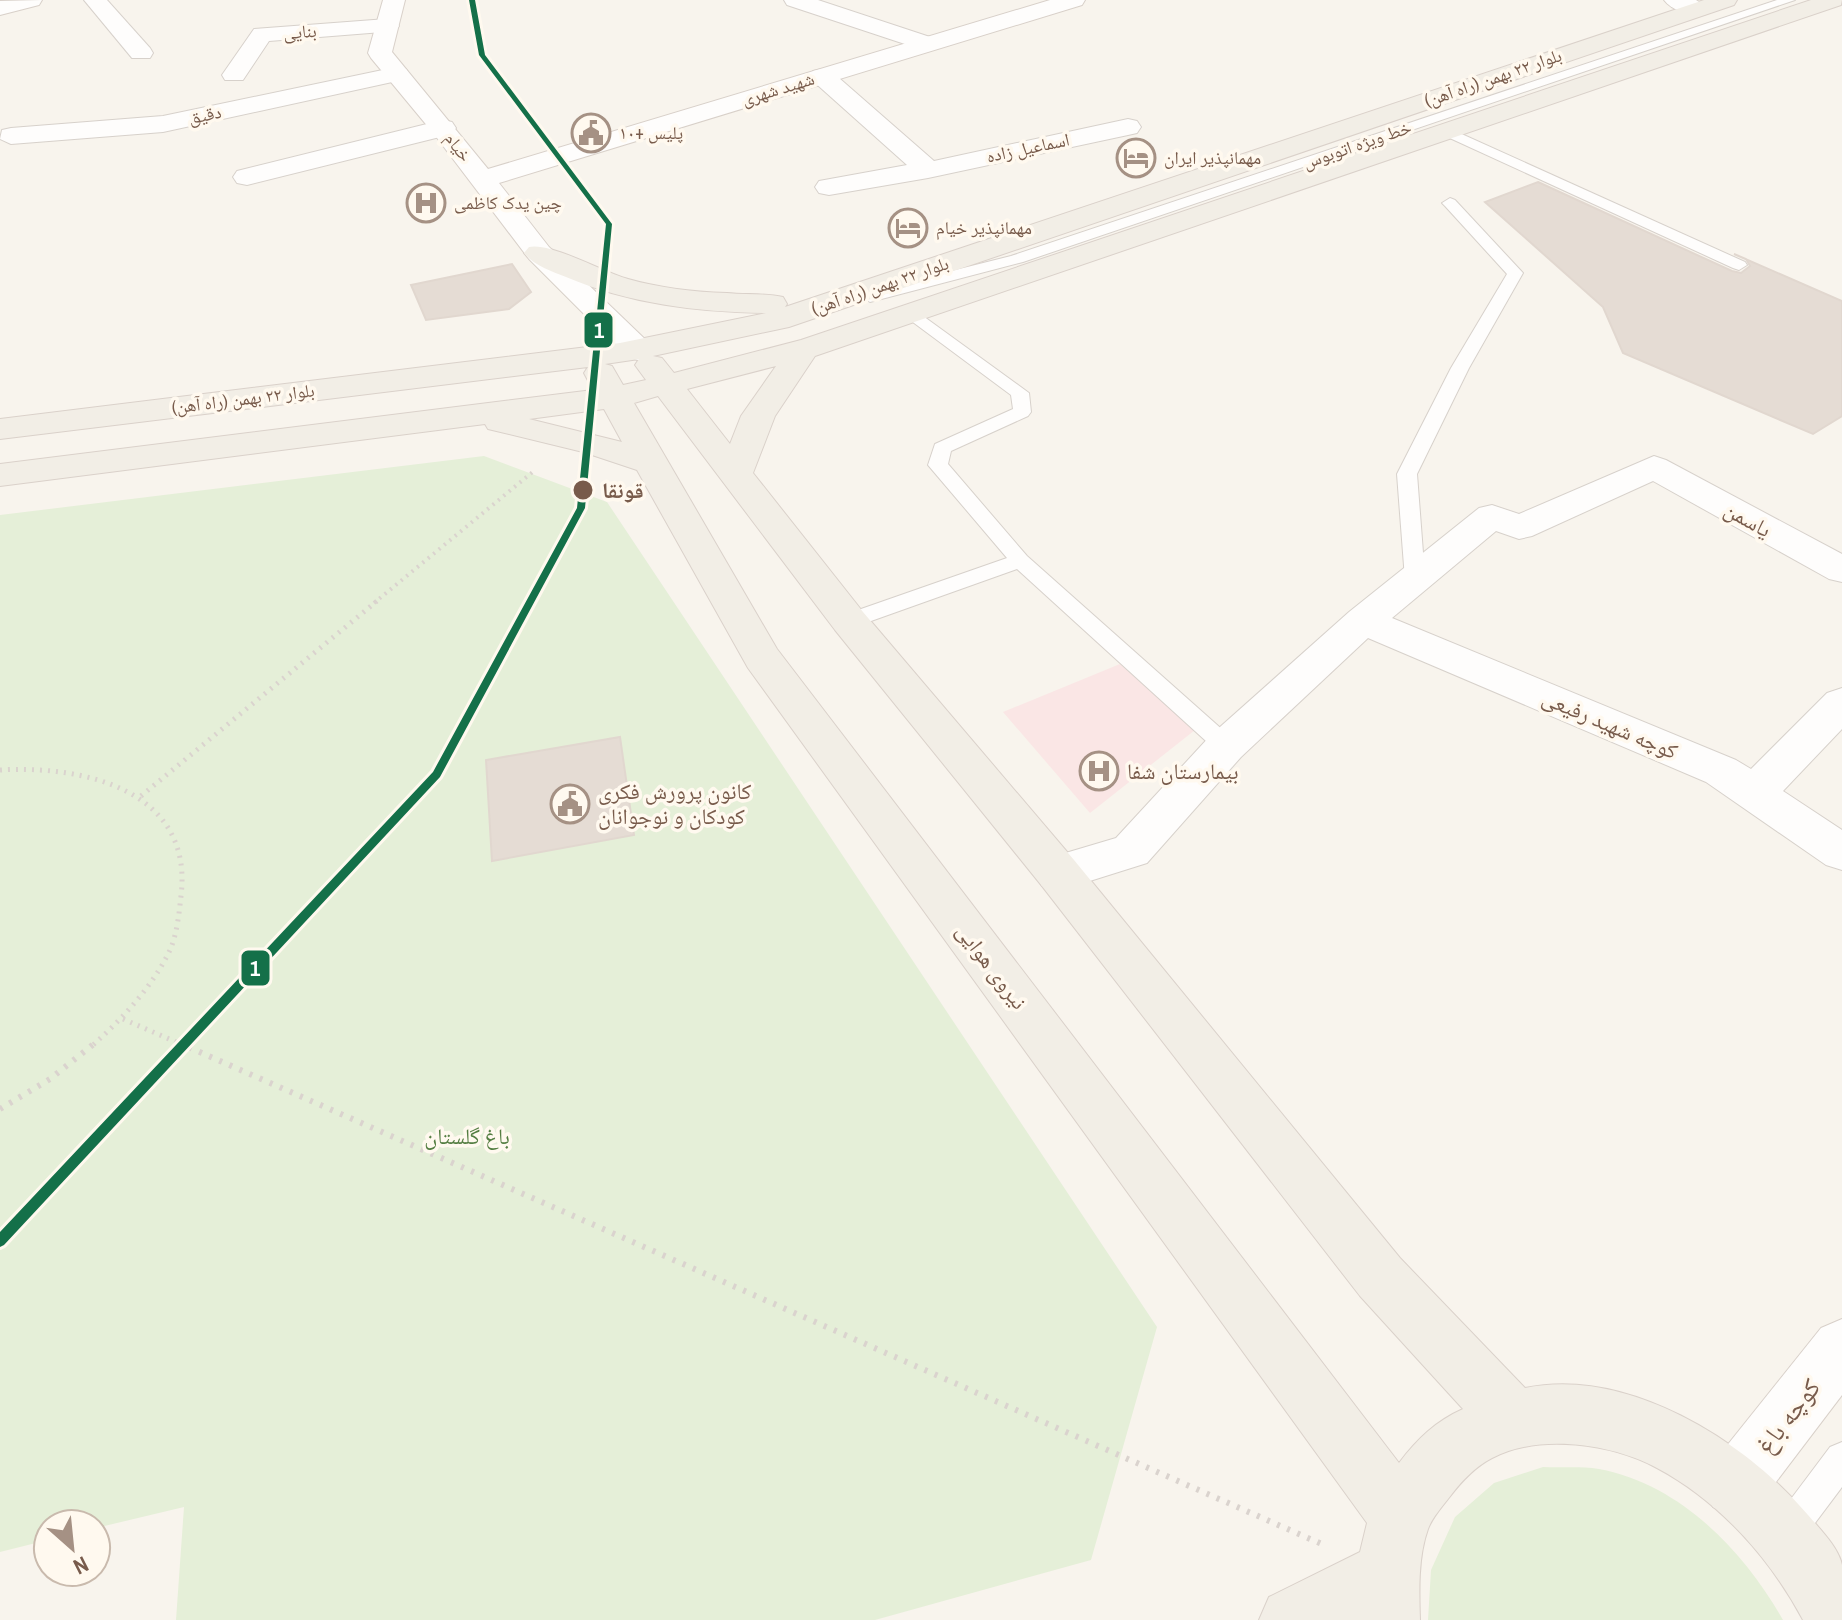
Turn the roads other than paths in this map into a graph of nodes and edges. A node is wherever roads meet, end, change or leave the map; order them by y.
1 (31, 0) edge
2 (95, 0) edge
3 (795, 0) edge
4 (1074, 0) edge
5 (1726, 0) edge
6 (1789, 0) edge
7 (1833, 0) edge
8 (1686, 4) edge
9 (0, 8) edge
10 (391, 13) edge
11 (928, 44) junction
12 (141, 53) dead end
13 (397, 74) junction
14 (234, 75) dead end
15 (822, 76) junction
16 (1128, 127) dead end
17 (443, 128) junction
18 (1446, 131) junction
19 (11, 136) dead end
20 (928, 170) junction
21 (247, 177) dead end
22 (483, 179) junction
23 (829, 187) dead end
24 (1450, 203) dead end
25 (539, 253) junction
26 (1017, 259) junction
27 (1739, 265) dead end
28 (842, 299) junction
29 (912, 313) junction
30 (778, 320) junction
31 (808, 348) junction
32 (638, 350) junction
33 (602, 377) junction
34 (669, 385) junction
35 (470, 415) junction
36 (0, 429) edge
37 (649, 462) junction
38 (736, 473) junction
39 (0, 475) edge
40 (1020, 561) junction
41 (1842, 570) edge
42 (1415, 579) junction
43 (849, 621) junction
44 (1363, 621) junction
45 (1842, 703) edge
46 (1226, 746) junction
47 (1754, 793) junction
48 (1842, 853) edge
49 (1058, 873) junction
50 (1842, 1348) edge
51 (1512, 1418) junction
52 (1842, 1459) edge
53 (1735, 1485) junction
54 (1785, 1535) junction
55 (1391, 1569) edge
56 (1292, 1620) edge
57 (1837, 1620) edge

1 - 9 street
2 - 12 street
3 - 11 street
4 - 11 street, شهید شهری
5 - 8 main road, بلوار ۲۲ بهمن (راه آهن)
6 - 26 lane, خط ویژه اتوبوس
7 - 18 main road, بلوار ۲۲ بهمن (راه آهن)
8 - 28 main road, بلوار ۲۲ بهمن (راه آهن)
10 - 13 street, خیام
10 - 14 street, بنایی
11 - 15 street, شهید شهری
13 - 17 street, خیام
13 - 19 street, دقیق
15 - 20 street
15 - 22 street, شهید شهری
16 - 20 street, اسماعیل زاده
17 - 21 street
17 - 22 street, خیام
18 - 27 lane
18 - 29 main road, بلوار ۲۲ بهمن (راه آهن)
20 - 23 street, اسماعیل زاده
22 - 25 street, خیام
24 - 42 lane
25 - 28 main road
25 - 32 street, خیام
26 - 30 lane
26 - 31 lane
28 - 30 main road, بلوار ۲۲ بهمن (راه آهن)
29 - 31 main road, بلوار ۲۲ بهمن (راه آهن)
29 - 40 lane
30 - 32 main road, بلوار ۲۲ بهمن (راه آهن)
31 - 34 main road, بلوار ۲۲ بهمن (راه آهن)
31 - 38 main road
32 - 33 main road, بلوار ۲۲ بهمن (راه آهن)
32 - 34 main road
33 - 34 main road, بلوار ۲۲ بهمن (راه آهن)
33 - 35 main road, بلوار ۲۲ بهمن (راه آهن)
33 - 36 main road, بلوار ۲۲ بهمن (راه آهن)
33 - 37 main road, نیروی هوایی
34 - 38 main road
35 - 37 main road
35 - 39 main road, بلوار ۲۲ بهمن (راه آهن)
37 - 55 main road, نیروی هوایی
38 - 43 main road
40 - 43 lane
40 - 46 lane
41 - 42 street, یاسمن
42 - 44 street
43 - 49 main road
44 - 46 street
44 - 47 street, کوچه شهید رفیعی
45 - 47 street
46 - 49 street
47 - 48 street, کوچه شهید رفیعی
49 - 51 main road
50 - 53 street, کوچه باغ
51 - 53 main road
51 - 55 main road
52 - 54 lane
53 - 54 main road
54 - 57 main road
55 - 56 main road

